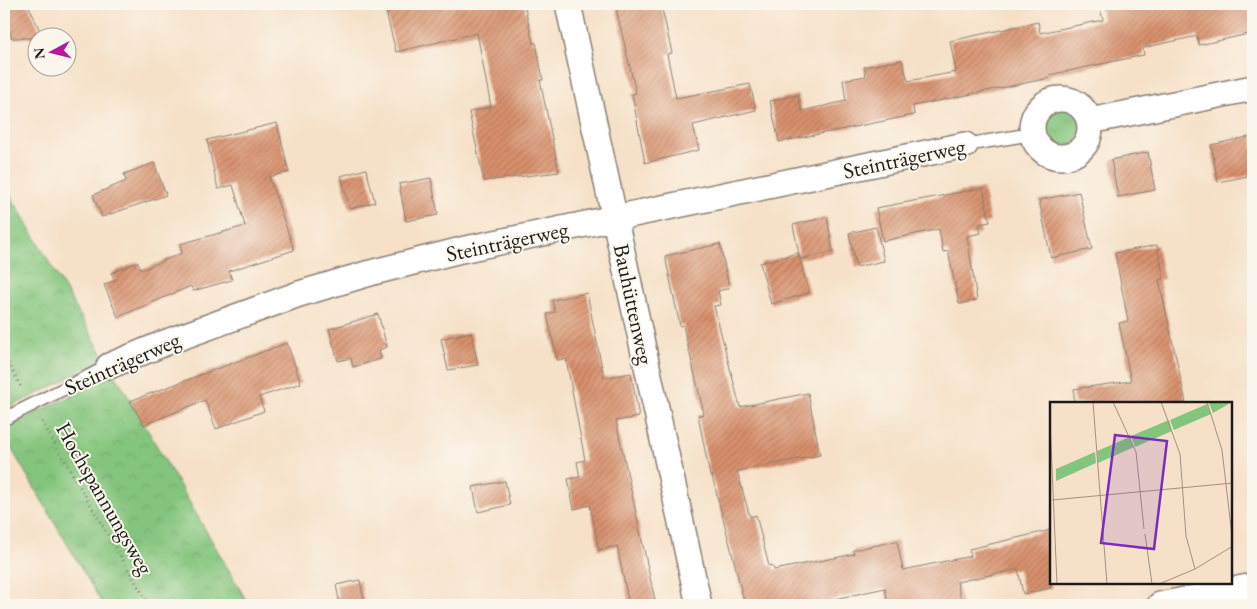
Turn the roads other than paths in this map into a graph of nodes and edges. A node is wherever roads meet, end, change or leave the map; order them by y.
1 (568, 4) edge
2 (1253, 88) edge
3 (1090, 121) junction
4 (1032, 134) junction
5 (966, 145) joint
6 (616, 219) junction
7 (109, 366) joint
8 (4, 419) edge
9 (1253, 586) edge
10 (700, 605) edge
11 (1160, 605) edge

1 - 6 street, Bauhüttenweg
2 - 3 street
3 - 4 street
3 - 4 street
4 - 5 lane, Steinträgerweg
5 - 6 street, Steinträgerweg
6 - 7 street, Steinträgerweg
6 - 10 street, Bauhüttenweg
7 - 8 lane, Steinträgerweg
9 - 11 street

